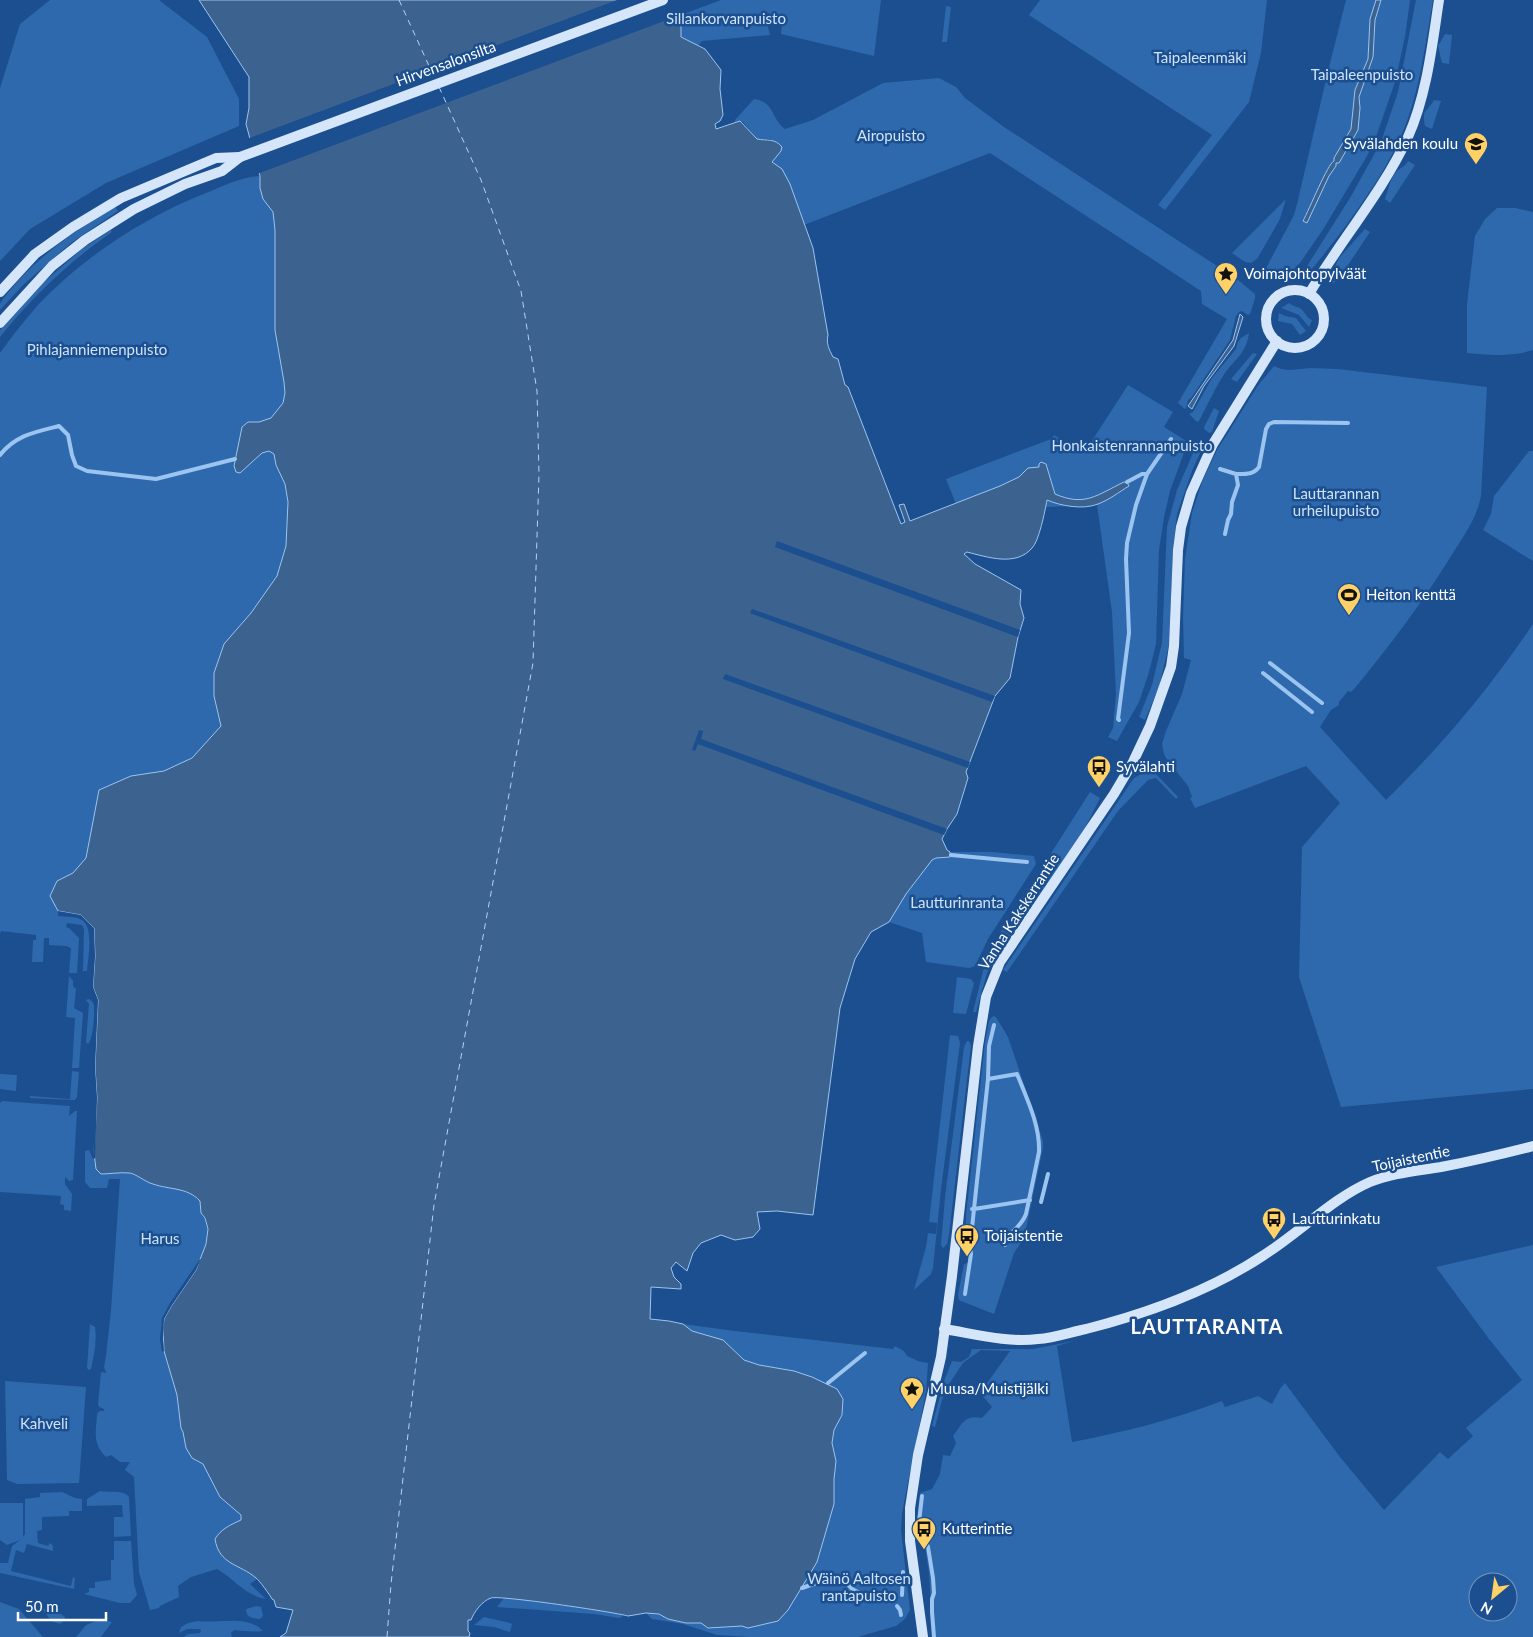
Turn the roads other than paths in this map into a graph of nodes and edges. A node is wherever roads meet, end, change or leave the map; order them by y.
1 (663, 0) edge
2 (1439, 0) edge
3 (240, 157) junction
4 (0, 292) edge
5 (1309, 294) junction
6 (0, 322) edge
7 (1277, 341) junction
8 (1533, 1146) edge
9 (944, 1329) junction
10 (922, 1634) edge

1 - 3 street, Hirvensalonsilta
2 - 5 street
3 - 4 street
3 - 6 street
5 - 7 street
5 - 7 street
7 - 9 street, Vanha Kakskerrantie
8 - 9 street, Toijaistentie
9 - 10 street, Vanha Kakskerrantie

